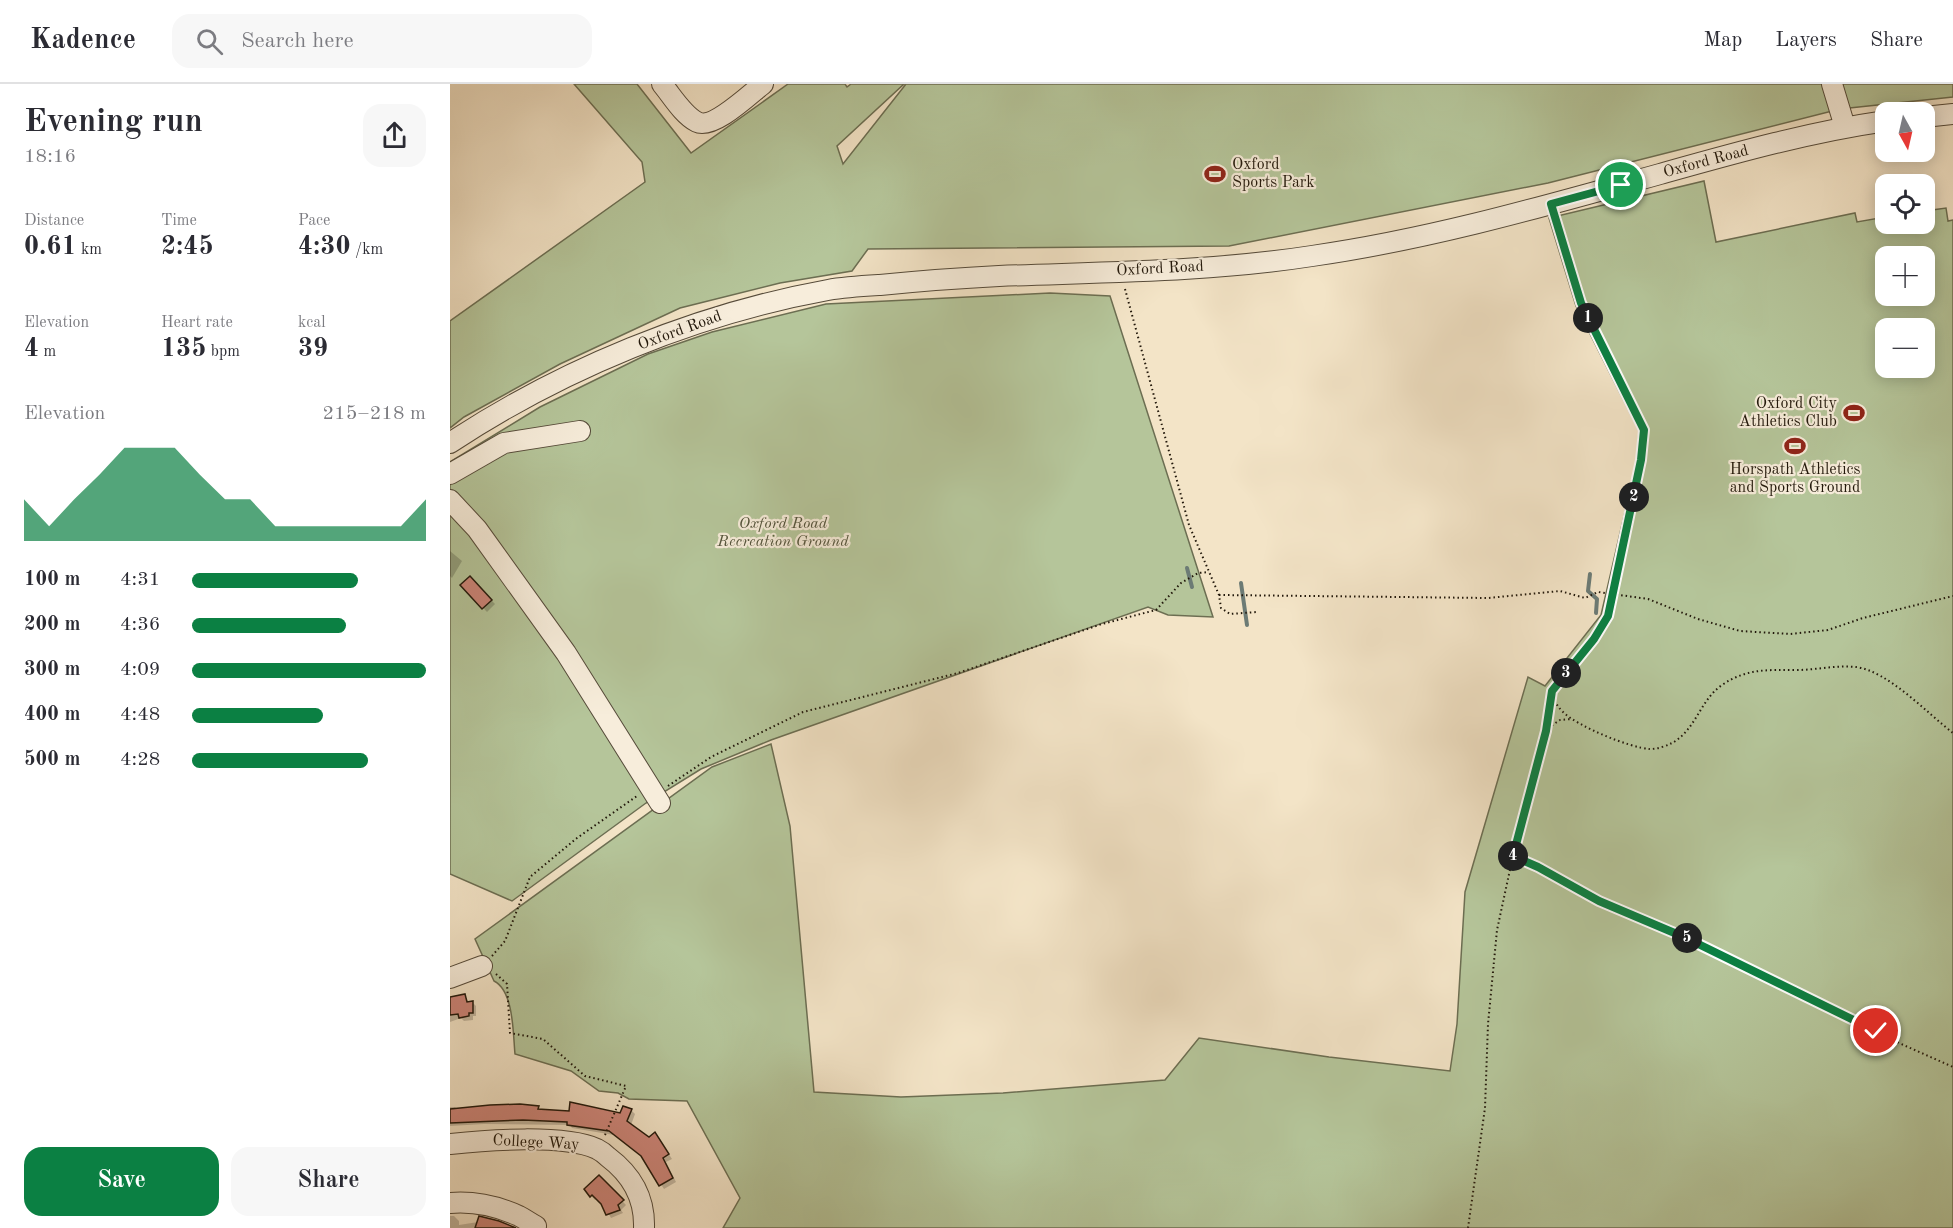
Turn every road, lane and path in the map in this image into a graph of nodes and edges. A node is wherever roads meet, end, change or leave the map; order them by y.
1 (662, 84) edge
2 (763, 84) edge
3 (1832, 84) edge
4 (1953, 114) edge
5 (1935, 116) edge
6 (1875, 123) edge
7 (1845, 127) junction
8 (1551, 204) junction
9 (1121, 272) junction
10 (580, 431) dead end
11 (450, 442) edge
12 (450, 474) edge
13 (450, 500) edge
14 (1209, 572) junction
15 (1614, 594) junction
16 (1219, 595) junction
17 (1953, 596) edge
18 (1257, 612) dead end
19 (1552, 697) junction
20 (1572, 719) junction
21 (1546, 731) junction
22 (1953, 733) edge
23 (656, 796) junction
24 (1513, 856) junction
25 (484, 965) junction
26 (450, 978) edge
27 (1953, 1067) edge
28 (450, 1144) edge
29 (599, 1149) junction
30 (450, 1203) edge
31 (536, 1226) dead end
32 (644, 1228) edge
33 (1468, 1228) edge

1 - 2 street
3 - 7 street
4 - 5 street
6 - 7 street, Oxford Road
7 - 8 street, Oxford Road
8 - 9 street, Oxford Road
8 - 15 path
9 - 11 street, Oxford Road
9 - 14 path
10 - 12 street
13 - 23 street
14 - 16 path
14 - 23 path
15 - 16 path
15 - 17 path
15 - 19 path
16 - 18 path
19 - 20 path
19 - 21 path
20 - 21 path
20 - 22 path
21 - 24 path
23 - 25 path
24 - 27 path
24 - 33 path
25 - 26 street
25 - 29 path
28 - 29 street, College Way
29 - 32 street, College Way
30 - 31 street

